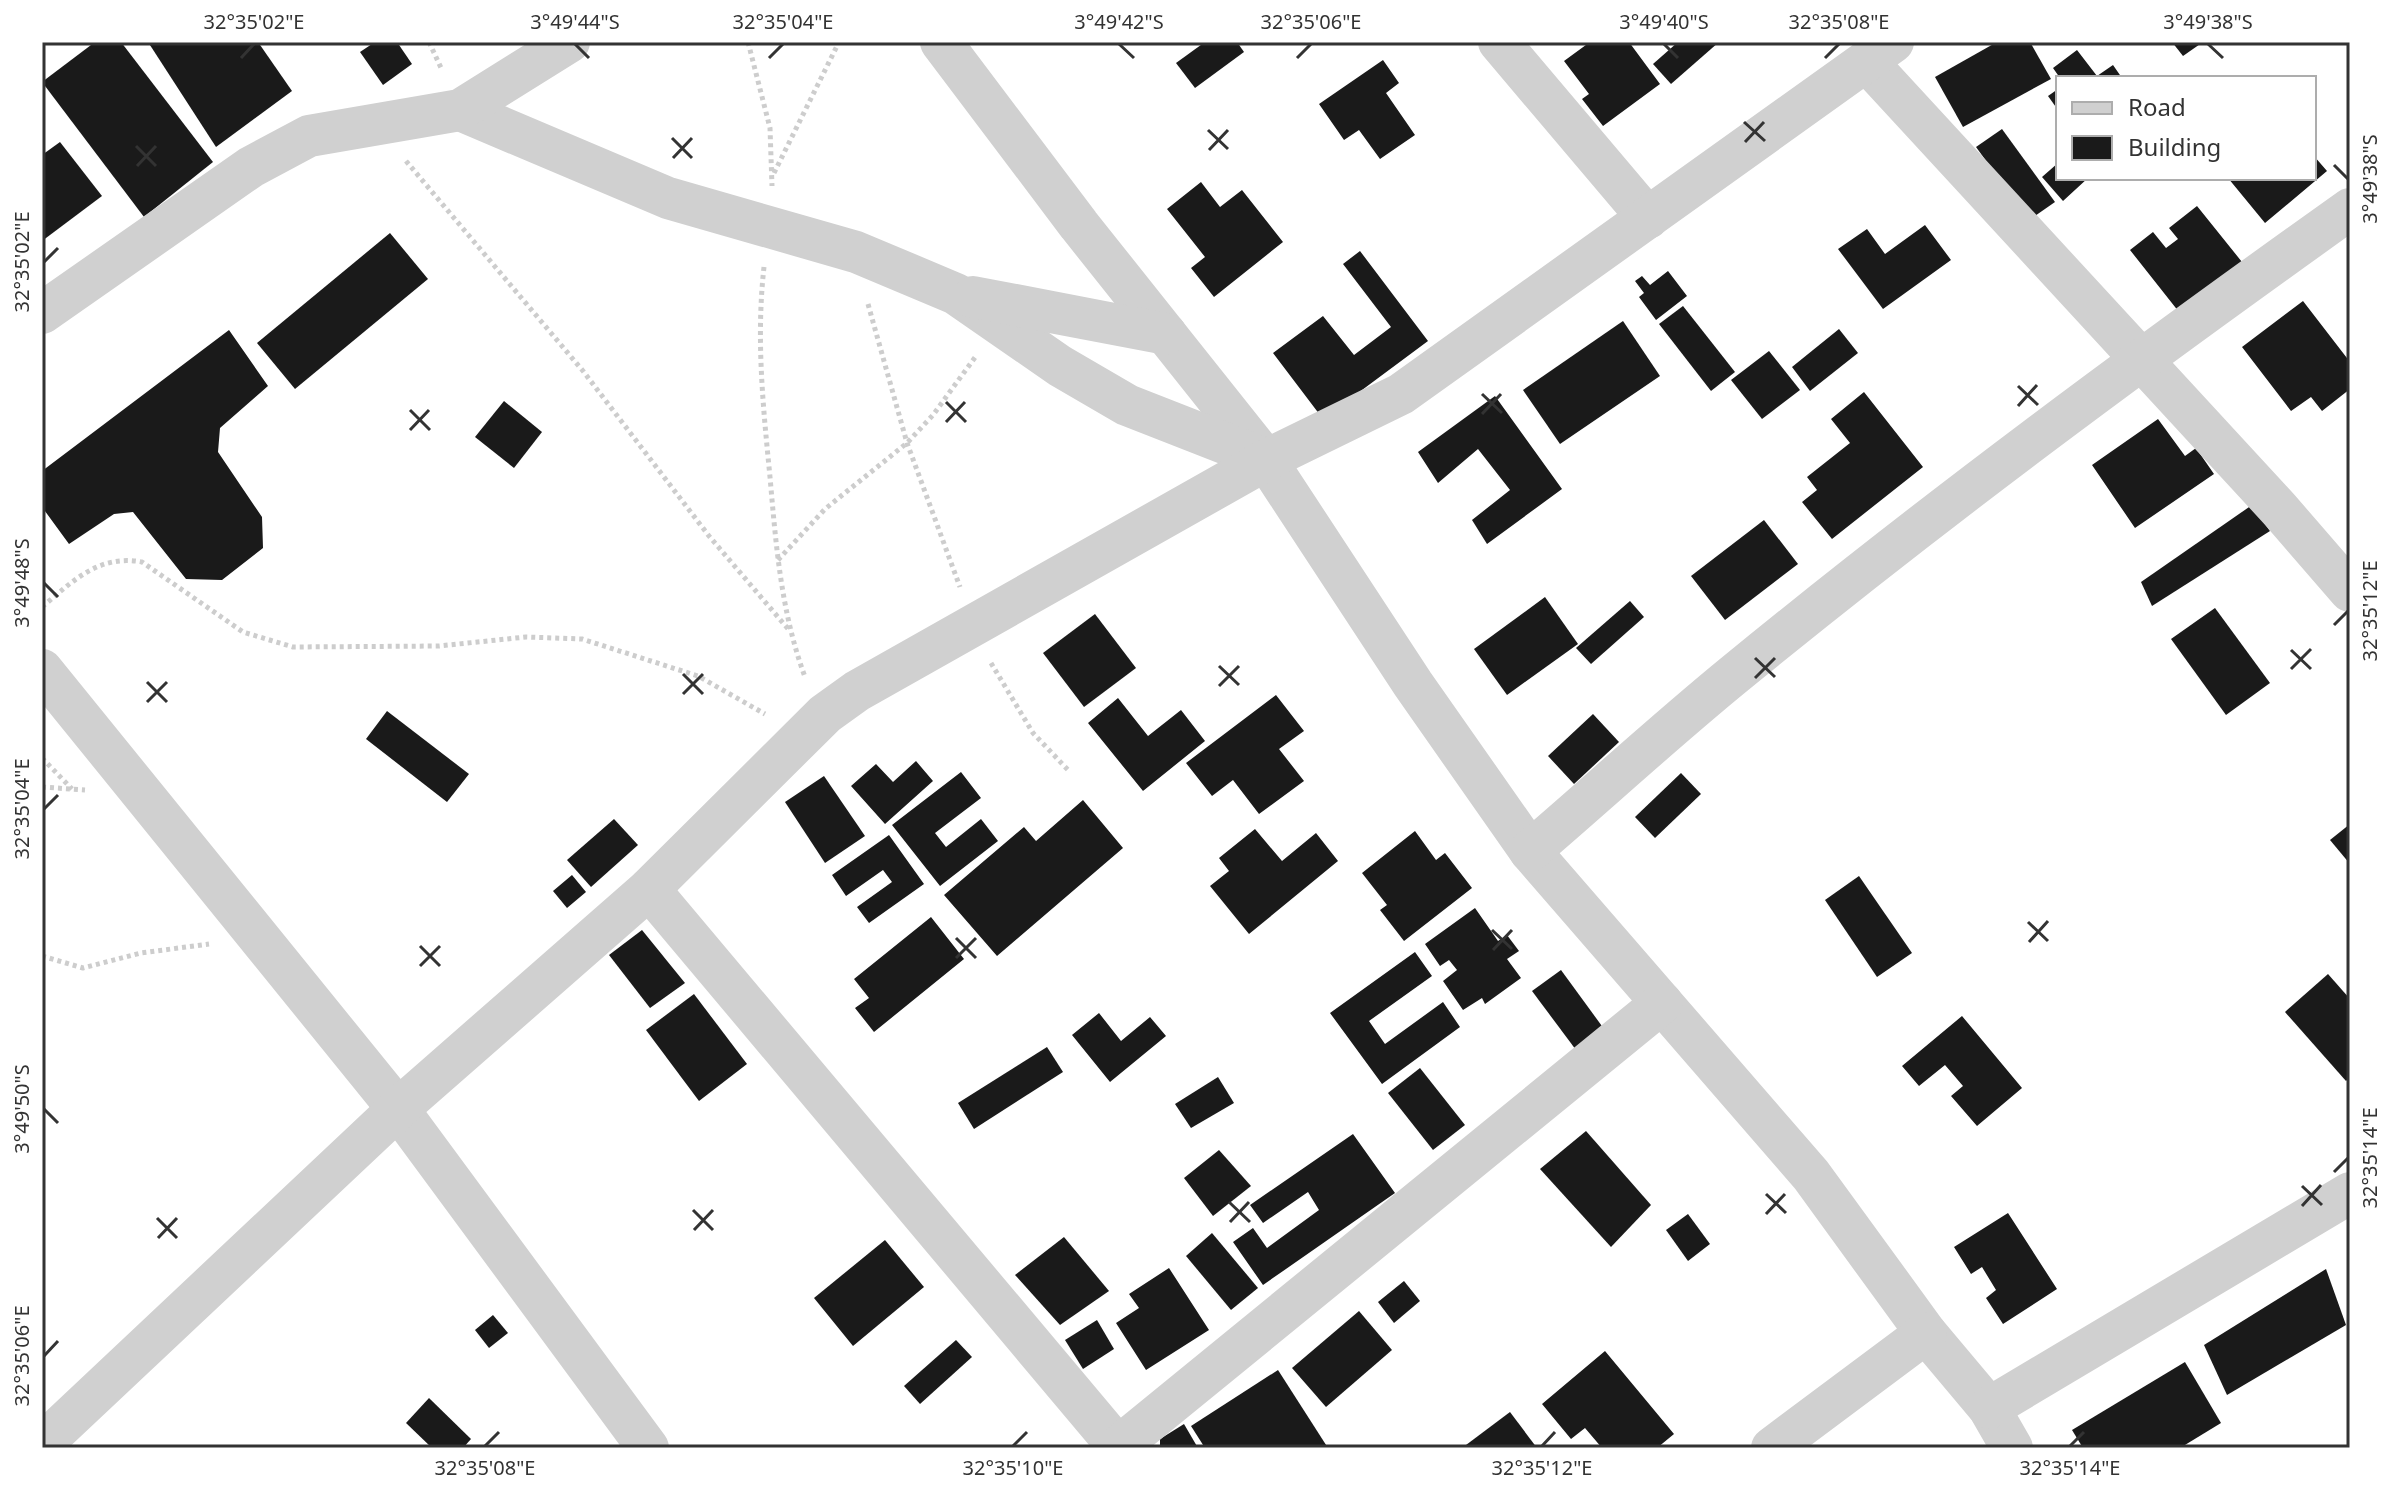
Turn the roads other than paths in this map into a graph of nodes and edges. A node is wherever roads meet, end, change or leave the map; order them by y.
1 (569, 42) edge
2 (941, 42) edge
3 (1499, 42) edge
4 (1880, 52) edge
5 (460, 110) junction
6 (2350, 209) edge
7 (1648, 218) junction
8 (956, 294) junction
9 (42, 313) edge
10 (1166, 334) junction
11 (2140, 359) junction
12 (1266, 460) junction
13 (2350, 591) edge
14 (44, 675) edge
15 (1530, 851) junction
16 (649, 889) junction
17 (1662, 1003) junction
18 (398, 1109) junction
19 (2350, 1193) edge
20 (1926, 1333) junction
21 (1989, 1408) junction
22 (42, 1444) edge
23 (648, 1448) edge
24 (1118, 1448) edge
25 (1772, 1448) edge
26 (2012, 1448) edge

1 - 5 street
2 - 10 street
3 - 7 street
4 - 7 street
4 - 11 street
5 - 8 street
5 - 9 street
6 - 11 street
7 - 12 street
8 - 10 street
8 - 12 street
10 - 12 street
11 - 13 street
11 - 15 street
12 - 15 street
12 - 16 street
14 - 18 street
15 - 17 street
16 - 18 street
16 - 24 street
17 - 20 street
17 - 24 street
18 - 22 street
18 - 23 street
19 - 21 street
20 - 21 street
20 - 25 street
21 - 26 street

